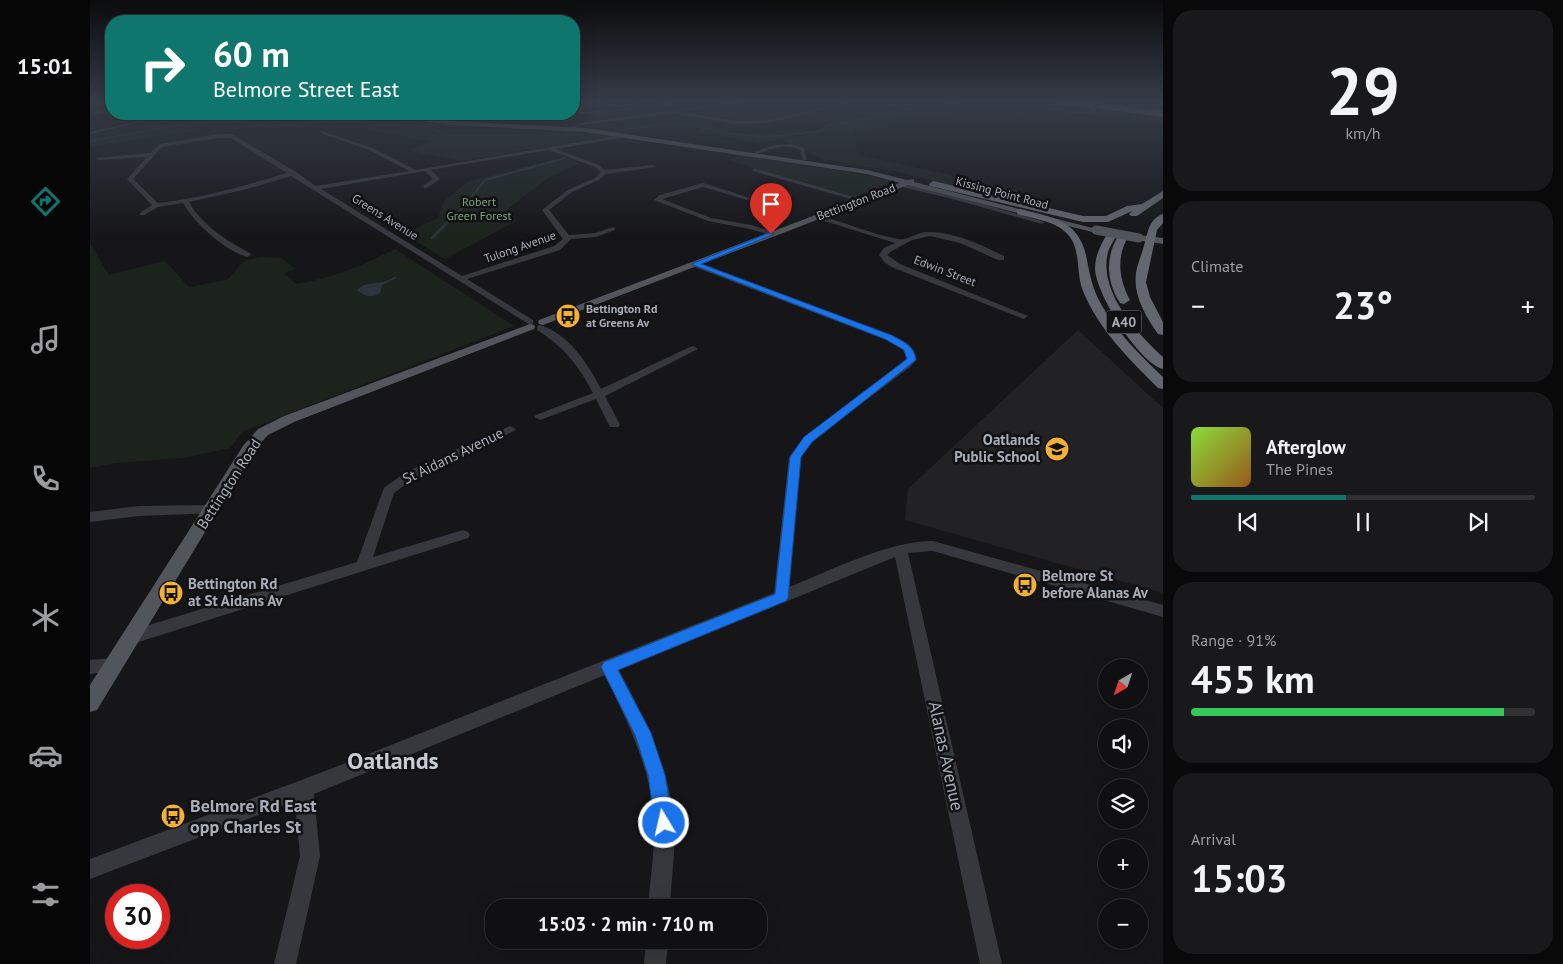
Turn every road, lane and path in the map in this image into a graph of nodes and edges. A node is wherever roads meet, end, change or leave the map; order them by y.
1 (161, 147) edge
2 (251, 147) edge
3 (365, 147) edge
4 (556, 147) edge
5 (701, 147) edge
6 (719, 147) edge
7 (772, 147) edge
8 (798, 147) edge
9 (550, 148) junction
10 (757, 152) junction
11 (150, 155) junction
12 (98, 158) dead end
13 (805, 159) junction
14 (653, 167) dead end
15 (426, 169) junction
16 (754, 170) dead end
17 (414, 171) junction
18 (604, 172) junction
19 (294, 173) junction
20 (913, 180) junction
21 (933, 184) junction
22 (900, 186) junction
23 (425, 187) dead end
24 (316, 188) junction
25 (1163, 194) edge
26 (747, 198) dead end
27 (859, 200) junction
28 (185, 201) junction
29 (1163, 204) edge
30 (156, 206) junction
31 (1144, 207) junction
32 (1020, 212) junction
33 (142, 214) dead end
34 (817, 216) junction
35 (1163, 217) edge
36 (1042, 222) dead end
37 (1098, 229) junction
38 (613, 230) dead end
39 (1125, 230) junction
40 (771, 234) junction
41 (567, 236) junction
42 (1146, 240) junction
43 (1163, 240) edge
44 (903, 243) junction
45 (1163, 246) edge
46 (247, 255) dead end
47 (1001, 258) dead end
48 (694, 264) junction
49 (460, 279) junction
50 (1024, 316) dead end
51 (536, 325) junction
52 (1163, 331) edge
53 (693, 349) dead end
54 (1163, 352) edge
55 (1163, 366) edge
56 (1163, 385) edge
57 (598, 395) junction
58 (540, 417) dead end
59 (614, 425) dead end
60 (510, 429) dead end
61 (211, 510) junction
62 (90, 517) edge
63 (463, 535) dead end
64 (900, 549) junction
65 (363, 566) junction
66 (781, 598) junction
67 (1163, 611) edge
68 (132, 637) junction
69 (113, 665) junction
70 (90, 667) edge
71 (609, 667) junction
72 (90, 703) edge
73 (304, 788) junction
74 (90, 869) edge
75 (660, 899) edge
76 (656, 949) edge
77 (286, 964) edge
78 (655, 964) edge
79 (991, 964) edge

1 - 11 street, Greens Avenue
2 - 19 street, Greens Avenue
3 - 17 street
4 - 9 street
5 - 20 main road, Kissing Point Road
6 - 10 main road, Kissing Point Road
7 - 10 street
8 - 13 street
9 - 15 street
9 - 18 street
10 - 13 main road, Kissing Point Road
11 - 12 street
11 - 30 street
13 - 20 main road, Kissing Point Road
14 - 18 street
15 - 17 street
15 - 23 street
16 - 27 street
17 - 24 street
18 - 41 street, Tulong Avenue
19 - 24 street, Greens Avenue
19 - 28 street
20 - 21 main road, Kissing Point Road
20 - 22 main road, Bettington Road
20 - 32 main road, Kissing Point Road
21 - 31 highway
21 - 37 main road, Kissing Point Road
22 - 27 main road, Bettington Road
22 - 36 street
24 - 49 street, Greens Avenue
25 - 31 highway, A40
26 - 40 street
27 - 34 main road, Bettington Road
28 - 30 street
28 - 46 street
29 - 39 highway
30 - 33 street
31 - 39 highway, A40
32 - 37 main road, Kissing Point Road
32 - 56 highway
34 - 40 main road, Bettington Road
34 - 44 street
35 - 42 highway
37 - 42 main road, Kissing Point Road, bridge
38 - 41 street
39 - 54 highway, A40
39 - 55 highway, A40
40 - 48 main road, Bettington Road
41 - 49 street, Tulong Avenue
42 - 43 main road, Kissing Point Road
42 - 45 highway
42 - 52 highway
44 - 47 street
44 - 50 street, Edwin Street
48 - 51 main road, Bettington Road
48 - 66 street
49 - 51 street, Greens Avenue
51 - 57 street, Greens Avenue
51 - 61 main road, Bettington Road
53 - 57 street
57 - 58 street
57 - 59 street, Greens Avenue
60 - 65 street, St Aidans Avenue
61 - 62 street
61 - 68 main road, Bettington Road
63 - 65 street
64 - 66 street
64 - 67 street
64 - 79 street, Alanas Avenue
65 - 68 street
66 - 71 street
68 - 69 main road, Bettington Road
69 - 70 street
69 - 72 main road, Bettington Road
71 - 73 street
71 - 75 street
73 - 74 street
73 - 77 street
76 - 78 street

